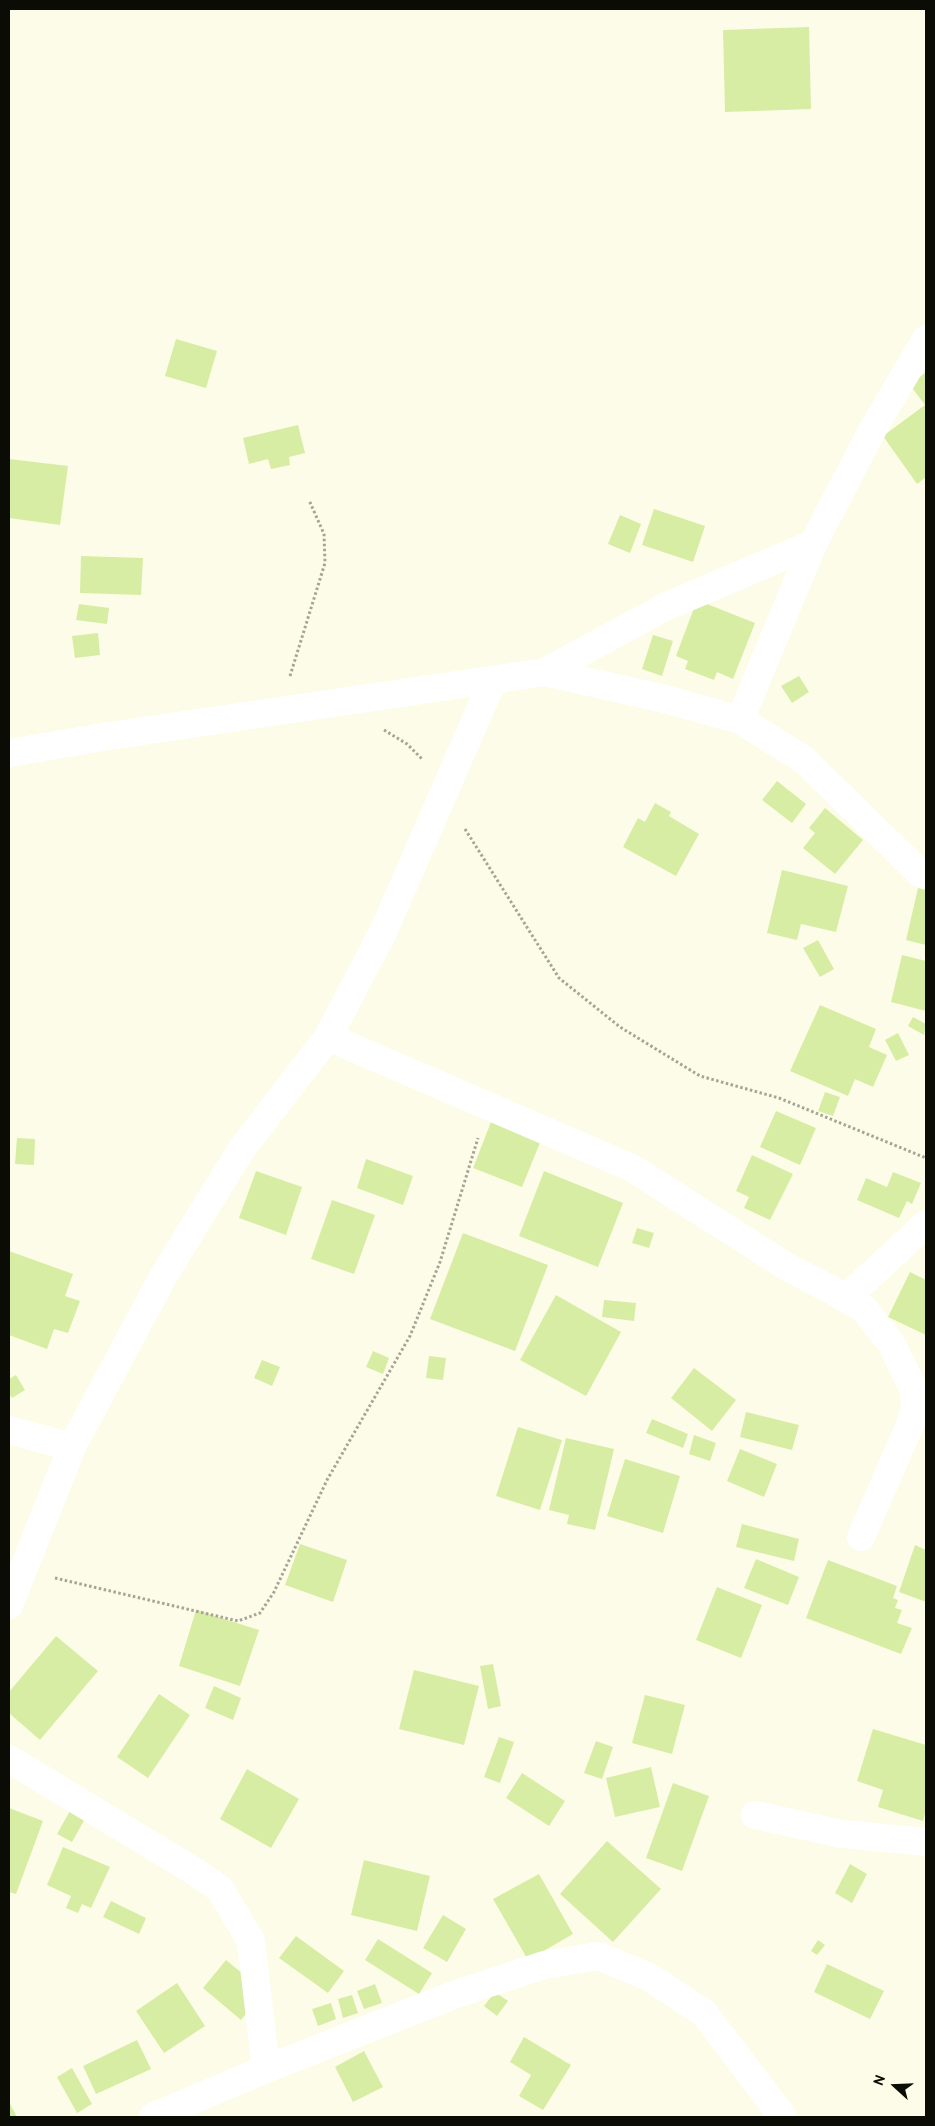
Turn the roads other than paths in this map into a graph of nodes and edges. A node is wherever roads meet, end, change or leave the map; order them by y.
1 (926, 339) edge
2 (813, 544) junction
3 (545, 672) junction
4 (493, 680) junction
5 (740, 720) junction
6 (9, 753) edge
7 (926, 875) edge
8 (328, 1037) junction
9 (926, 1224) edge
10 (846, 1298) junction
11 (9, 1430) edge
12 (72, 1447) junction
13 (861, 1537) dead end
14 (9, 1605) edge
15 (9, 1759) edge
16 (755, 1815) dead end
17 (926, 1842) edge
18 (266, 2070) junction
19 (153, 2117) edge
20 (783, 2117) edge

1 - 2 street
2 - 3 street
2 - 5 street
3 - 4 street
3 - 5 street
4 - 6 street
4 - 8 street
5 - 7 street
8 - 10 street
8 - 12 street
9 - 10 street
10 - 13 street
11 - 12 street
12 - 14 street
15 - 18 street
16 - 17 street
18 - 19 street
18 - 20 street

